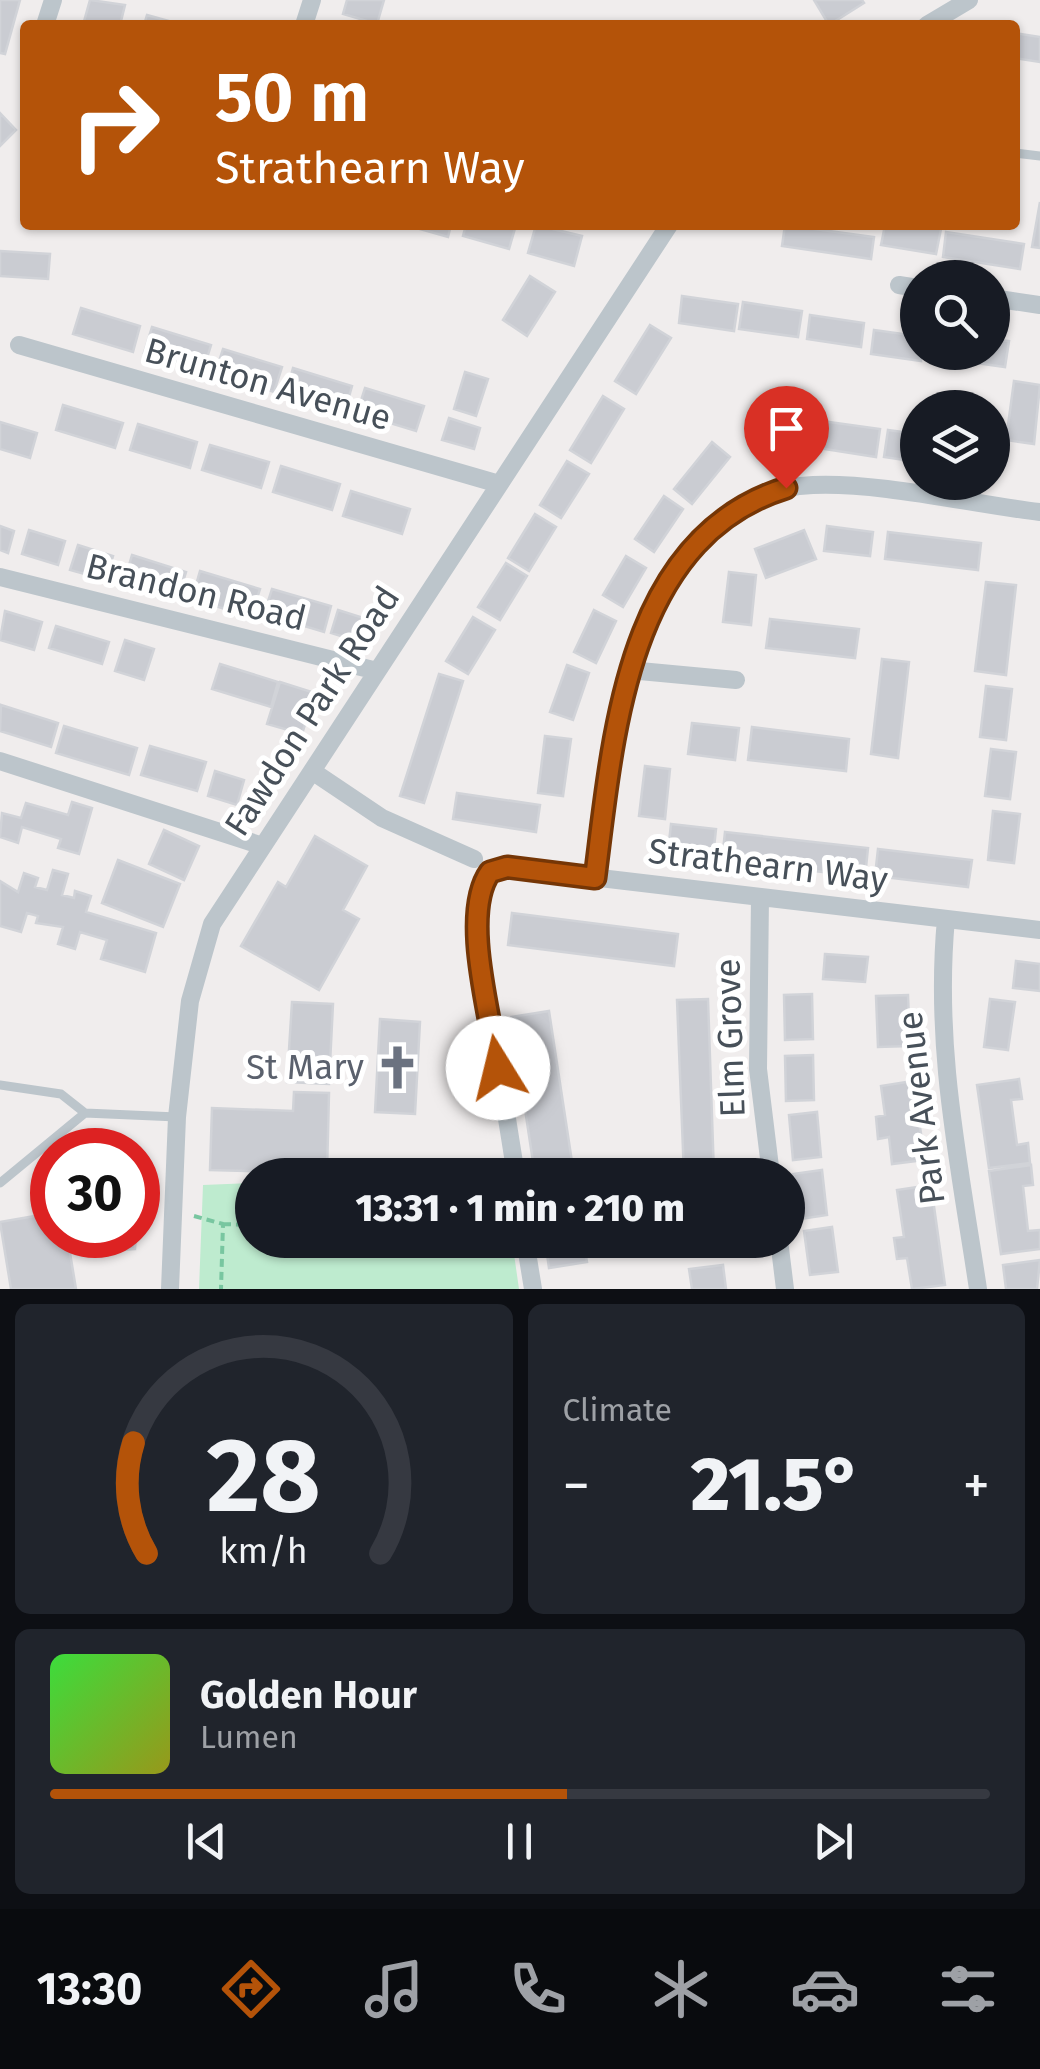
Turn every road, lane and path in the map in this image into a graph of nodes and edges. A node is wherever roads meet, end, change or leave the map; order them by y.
1 (969, 0) edge
2 (935, 20) edge
3 (665, 230) edge
4 (1010, 301) edge
5 (1040, 305) edge
6 (19, 345) dead end
7 (499, 484) junction
8 (1040, 512) edge
9 (0, 577) edge
10 (377, 670) junction
11 (629, 670) junction
12 (736, 680) dead end
13 (0, 762) edge
14 (312, 771) junction
15 (264, 846) junction
16 (474, 858) dead end
17 (595, 878) junction
18 (760, 897) junction
19 (946, 919) junction
20 (1040, 930) edge
21 (0, 1084) edge
22 (85, 1114) junction
23 (176, 1117) junction
24 (513, 1158) edge
25 (769, 1158) edge
26 (0, 1183) edge
27 (174, 1210) junction
28 (223, 1224) junction
29 (235, 1225) edge
30 (528, 1258) edge
31 (781, 1258) edge
32 (170, 1289) edge
33 (221, 1289) edge
34 (533, 1289) edge
35 (784, 1289) edge
36 (978, 1289) edge

1 - 2 street
3 - 7 street, Fawdon Park Road
4 - 5 street
6 - 7 street, Brunton Avenue
7 - 10 street, Fawdon Park Road
8 - 11 street
9 - 10 street, Brandon Road
10 - 14 street, Fawdon Park Road
11 - 12 street
11 - 17 street
13 - 15 street
14 - 15 street, Fawdon Park Road
14 - 16 street
15 - 23 street, Fawdon Park Road
17 - 18 street, Strathearn Way
17 - 24 street, Strathearn Way
18 - 19 street, Strathearn Way
18 - 25 street, Elm Grove
19 - 20 street, Strathearn Way
19 - 36 street, Park Avenue
21 - 22 lane
22 - 23 lane
22 - 26 lane
23 - 27 street, Fawdon Park Road
27 - 28 path
27 - 32 street, Fawdon Park Road
28 - 29 path
28 - 33 path
30 - 34 street
31 - 35 street

